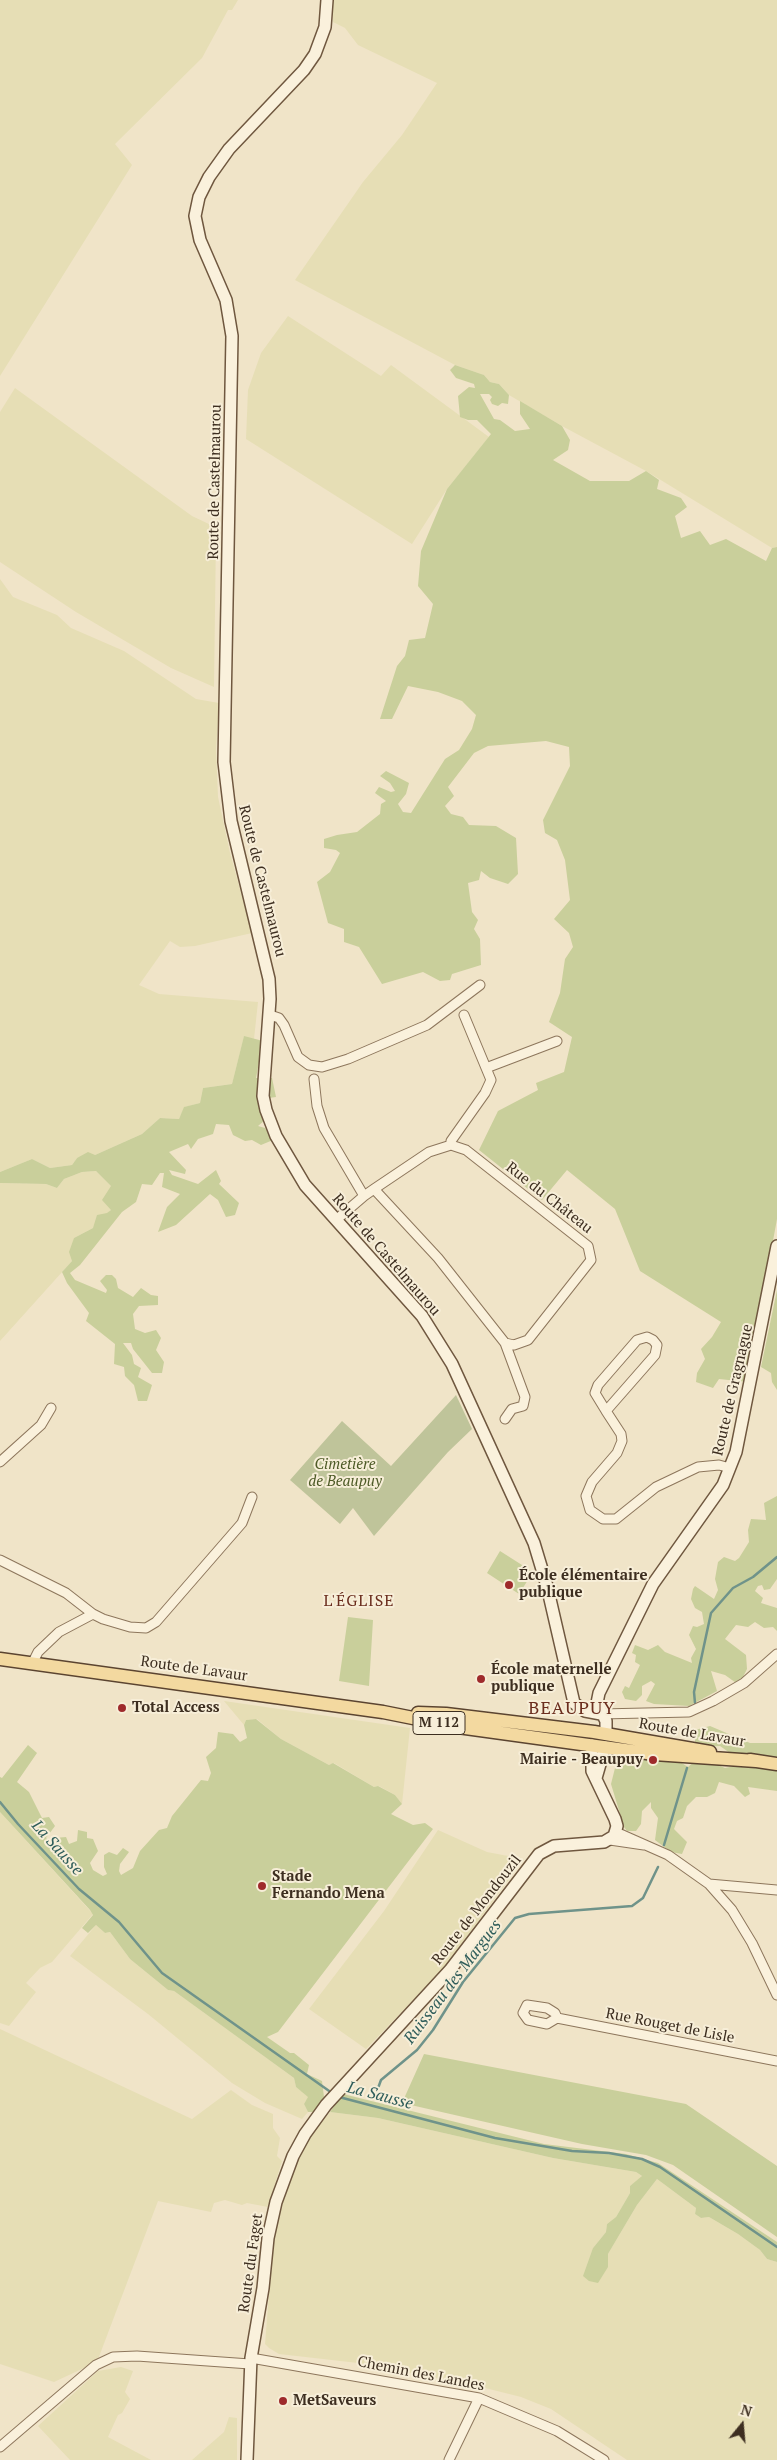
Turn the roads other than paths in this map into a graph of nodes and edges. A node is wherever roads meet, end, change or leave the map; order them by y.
1 (327, 0) edge
2 (480, 985) dead end
3 (270, 1015) junction
4 (464, 1015) dead end
5 (557, 1041) dead end
6 (486, 1068) junction
7 (314, 1079) dead end
8 (451, 1145) junction
9 (374, 1189) junction
10 (364, 1196) junction
11 (336, 1220) junction
12 (777, 1246) edge
13 (505, 1343) junction
14 (52, 1408) dead end
15 (606, 1411) junction
16 (505, 1419) dead end
17 (0, 1462) edge
18 (730, 1468) junction
19 (252, 1498) dead end
20 (0, 1560) edge
21 (93, 1614) junction
22 (777, 1654) edge
23 (0, 1659) edge
24 (32, 1664) junction
25 (601, 1714) junction
26 (599, 1740) junction
27 (777, 1764) edge
28 (613, 1836) junction
29 (709, 1884) junction
30 (777, 1890) edge
31 (777, 1995) edge
32 (557, 2018) dead end
33 (777, 2061) edge
34 (341, 2088) joint
35 (250, 2361) junction
36 (479, 2398) junction
37 (0, 2446) edge
38 (247, 2460) edge
39 (449, 2460) edge
40 (604, 2460) edge

1 - 3 street, Route de Castelmaurou
2 - 3 street
3 - 11 street, Route de Castelmaurou
4 - 6 street
5 - 6 street
6 - 8 street
7 - 10 street
8 - 9 street
8 - 13 street, Rue du Château
9 - 10 street
9 - 13 street
10 - 11 street
11 - 25 street, Route de Castelmaurou
12 - 18 street, Route de Gragnague
13 - 16 street
14 - 17 street
15 - 15 street
15 - 18 street
18 - 25 street, Route de Gragnague
19 - 21 street
20 - 21 street
21 - 24 street
22 - 25 street
23 - 24 main road, Route de Lavaur / M 112
24 - 26 main road, Route de Lavaur / M 112
25 - 26 street, Route de Gragnague
26 - 27 main road, Route de Lavaur / M 112
26 - 28 street
28 - 29 street
28 - 34 street, Route de Mondouzil
29 - 30 street
29 - 31 street
32 - 33 street, Rue Rouget de Lisle
34 - 35 street, Route du Faget
35 - 36 street, Chemin des Landes
35 - 37 street, Chemin des Landes
35 - 38 street, Route du Faget
36 - 39 street
36 - 40 street, Chemin des Landes

